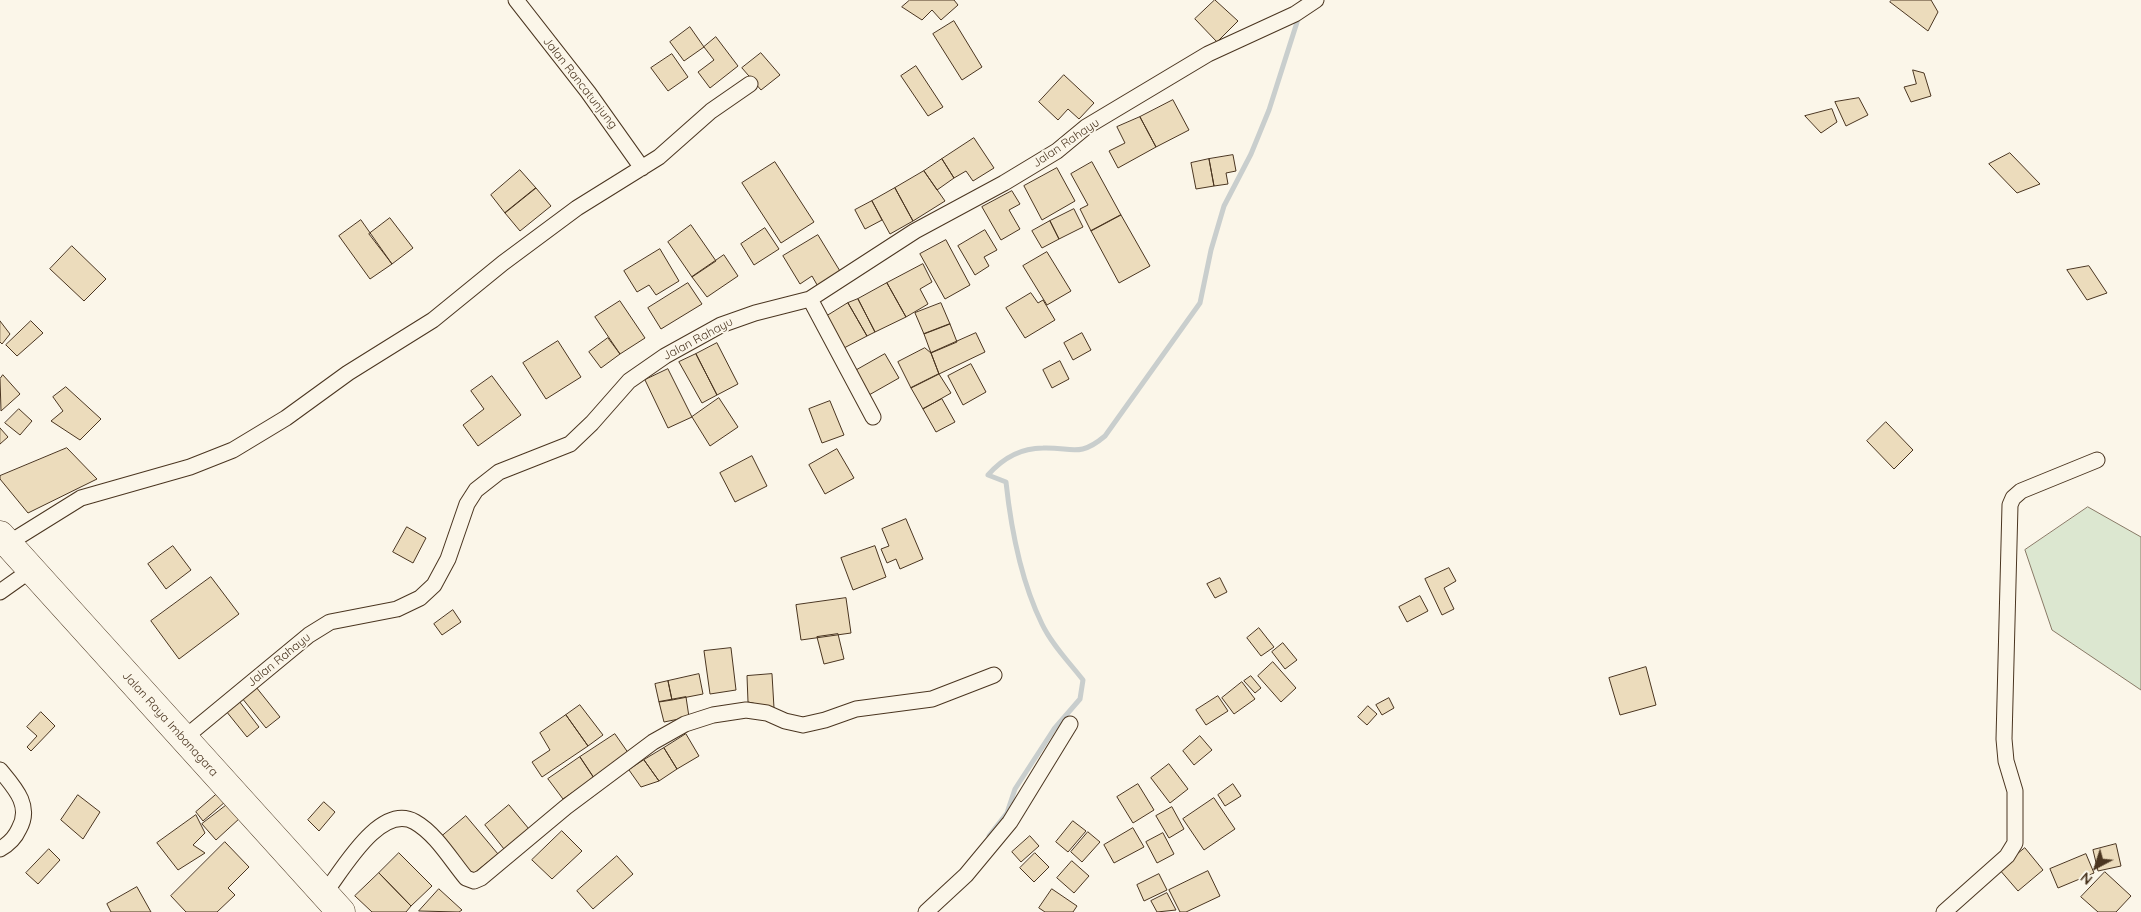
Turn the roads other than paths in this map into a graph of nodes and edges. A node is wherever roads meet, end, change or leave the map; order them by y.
1 (516, 0) edge
2 (1305, 8) edge
3 (750, 84) dead end
4 (642, 168) junction
5 (810, 299) junction
6 (873, 417) dead end
7 (2097, 460) dead end
8 (4, 540) edge
9 (31, 570) junction
10 (0, 592) edge
11 (994, 675) dead end
12 (1070, 724) dead end
13 (183, 739) junction
14 (0, 770) edge
15 (0, 849) edge
16 (332, 903) edge
17 (926, 912) edge
18 (1944, 912) edge

1 - 4 street, Jalan Rancatunjung
2 - 5 street, Jalan Rahayu
3 - 4 street
4 - 8 street
5 - 6 street
5 - 13 street, Jalan Rahayu
7 - 18 street
8 - 9 highway, Jalan Raya Imbanagara
9 - 10 street
9 - 13 highway, Jalan Raya Imbanagara
11 - 16 street
12 - 17 street
13 - 16 highway, Jalan Raya Imbanagara
14 - 15 street

